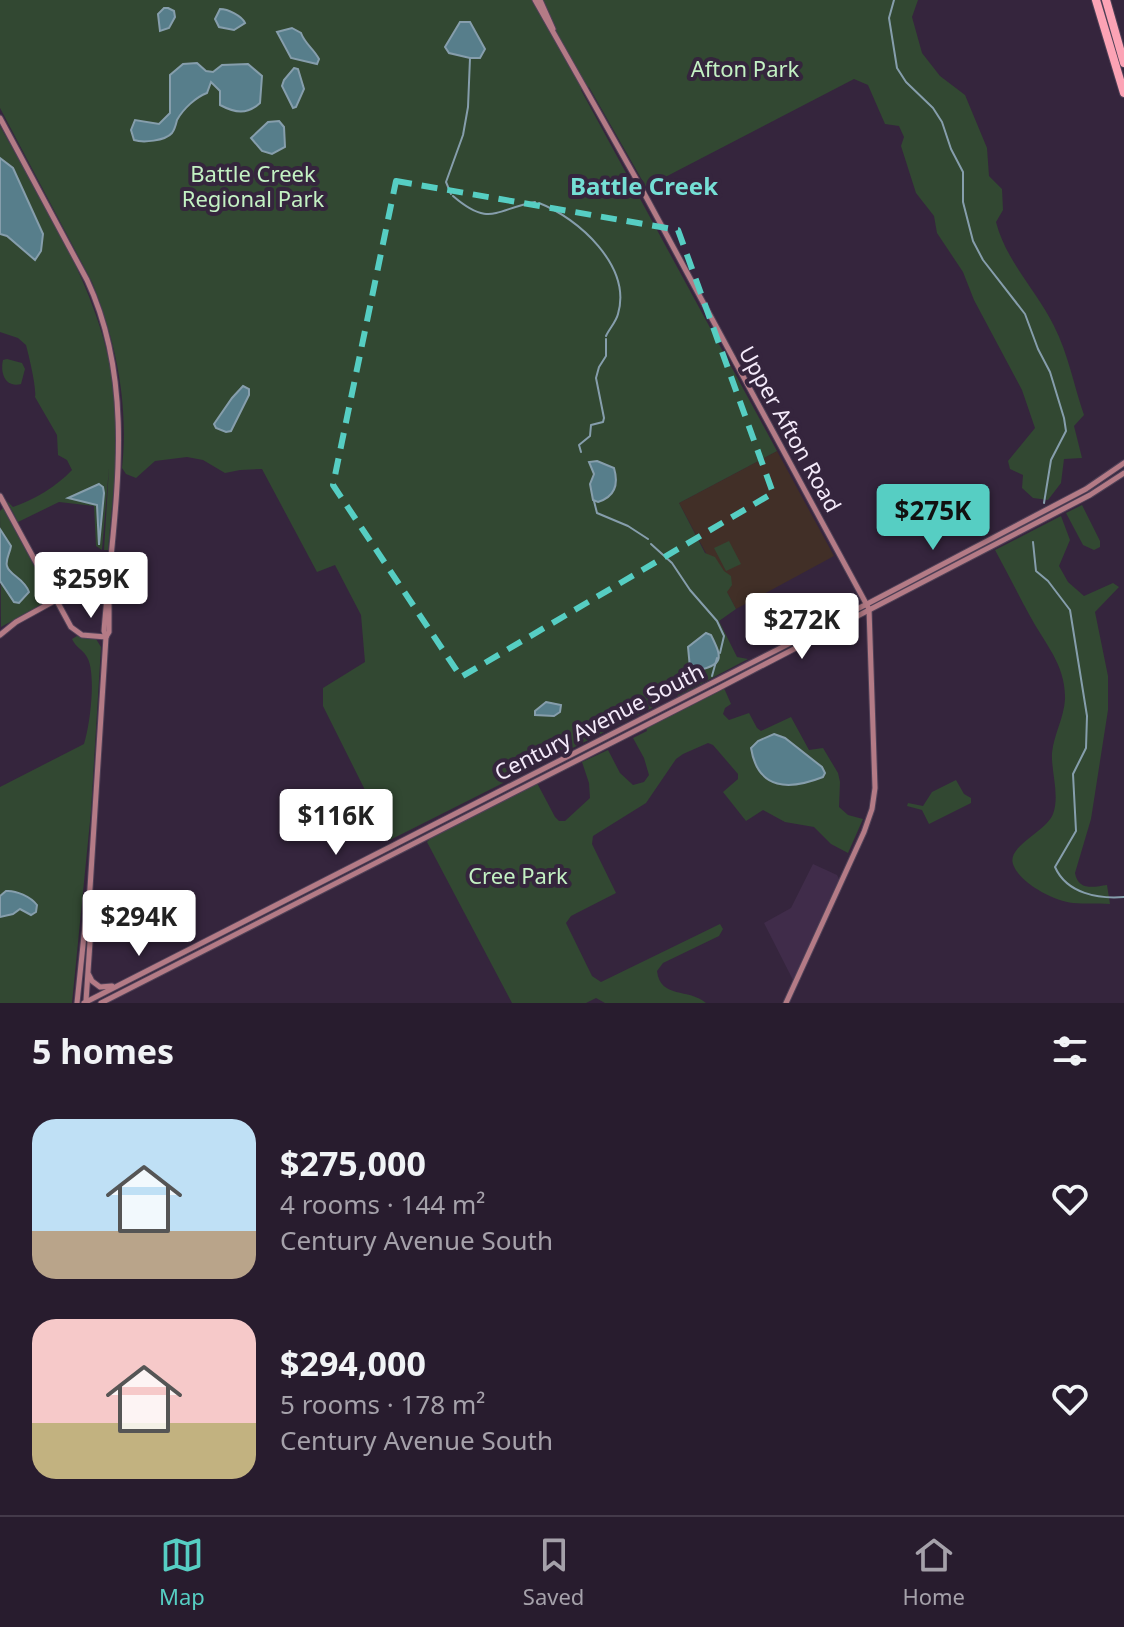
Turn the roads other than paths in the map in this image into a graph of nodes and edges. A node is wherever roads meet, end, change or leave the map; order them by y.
1 (538, 0) edge
2 (1096, 0) edge
3 (1106, 0) edge
4 (1124, 63) edge
5 (1124, 93) edge
6 (0, 118) edge
7 (1124, 463) edge
8 (1124, 473) edge
9 (0, 496) edge
10 (56, 600) junction
11 (868, 607) junction
12 (0, 635) edge
13 (106, 637) junction
14 (89, 904) junction
15 (88, 970) junction
16 (121, 984) junction
17 (77, 1003) edge
18 (85, 1003) edge
19 (101, 1003) edge
20 (786, 1003) edge

1 - 11 main road, Upper Afton Road
2 - 5 highway
3 - 4 highway
6 - 13 main road
7 - 11 main road, Century Avenue South
8 - 11 main road, Century Avenue South
9 - 10 main road
10 - 12 main road
10 - 13 main road
11 - 16 main road, Century Avenue South
11 - 19 main road, Century Avenue South
11 - 20 main road, Upper Afton Road
13 - 14 main road
14 - 15 main road
14 - 17 main road
15 - 16 main road
15 - 18 main road
16 - 18 main road, Century Avenue South

